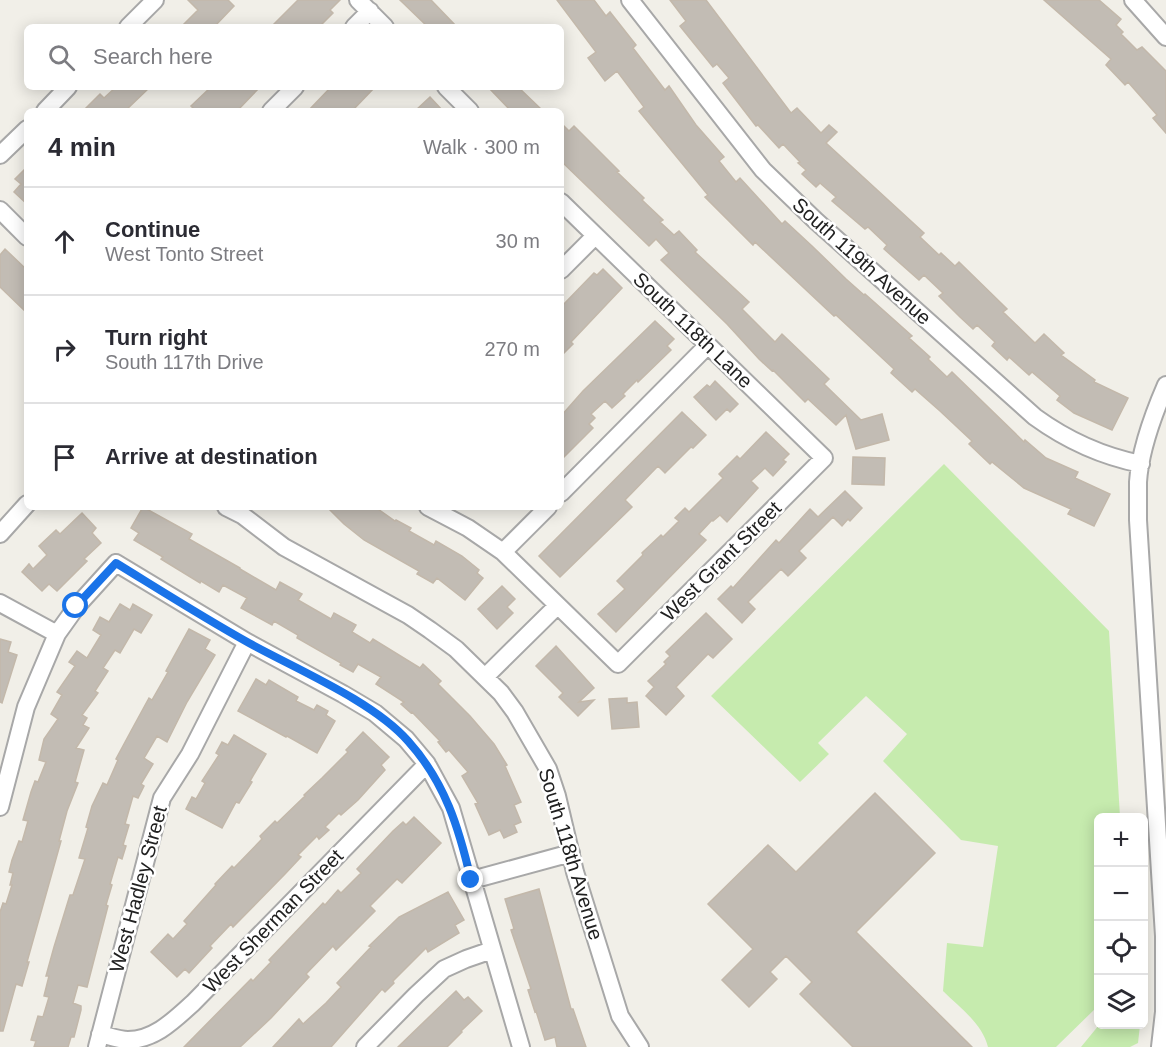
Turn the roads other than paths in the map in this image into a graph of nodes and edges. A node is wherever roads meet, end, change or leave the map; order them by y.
1 (155, 0) edge
2 (630, 0) edge
3 (1133, 0) edge
4 (364, 6) edge
5 (131, 24) edge
6 (355, 24) edge
7 (383, 24) edge
8 (1166, 37) edge
9 (65, 90) edge
10 (292, 90) edge
11 (449, 90) edge
12 (48, 108) edge
13 (274, 108) edge
14 (467, 108) edge
15 (24, 132) edge
16 (0, 155) edge
17 (564, 205) edge
18 (0, 210) edge
19 (24, 234) edge
20 (596, 236) junction
21 (564, 267) edge
22 (708, 345) junction
23 (1166, 385) edge
24 (824, 459) joint
25 (1141, 464) junction
26 (564, 490) edge
27 (24, 507) edge
28 (434, 510) edge
29 (545, 510) edge
30 (238, 511) edge
31 (0, 534) edge
32 (503, 552) junction
33 (0, 603) edge
34 (557, 606) junction
35 (57, 634) junction
36 (247, 642) junction
37 (485, 677) junction
38 (427, 764) junction
39 (0, 807) edge
40 (571, 853) junction
41 (471, 880) junction
42 (492, 950) junction
43 (98, 1041) edge
44 (364, 1047) edge
45 (521, 1047) edge
46 (640, 1047) edge
47 (1160, 1047) edge

1 - 5 street
2 - 25 street, South 119th Avenue
3 - 8 street
4 - 6 street
4 - 7 street
9 - 12 street
10 - 13 street
11 - 14 street
15 - 16 street
17 - 20 street, South 118th Lane
18 - 19 street
20 - 21 street
20 - 22 street, South 118th Lane
22 - 24 street, South 118th Lane
22 - 26 street
23 - 25 street
24 - 34 street, West Grant Street
25 - 47 street
27 - 31 street
28 - 32 street
29 - 32 street
30 - 37 street, South 118th Avenue
32 - 34 street
33 - 35 street
34 - 37 street
35 - 36 street
35 - 39 street
36 - 38 street
36 - 43 street, West Hadley Street
37 - 40 street, South 118th Avenue
38 - 41 street
38 - 43 street, West Sherman Street
40 - 41 street
40 - 46 street, South 118th Avenue
41 - 42 street
42 - 44 street
42 - 45 street

